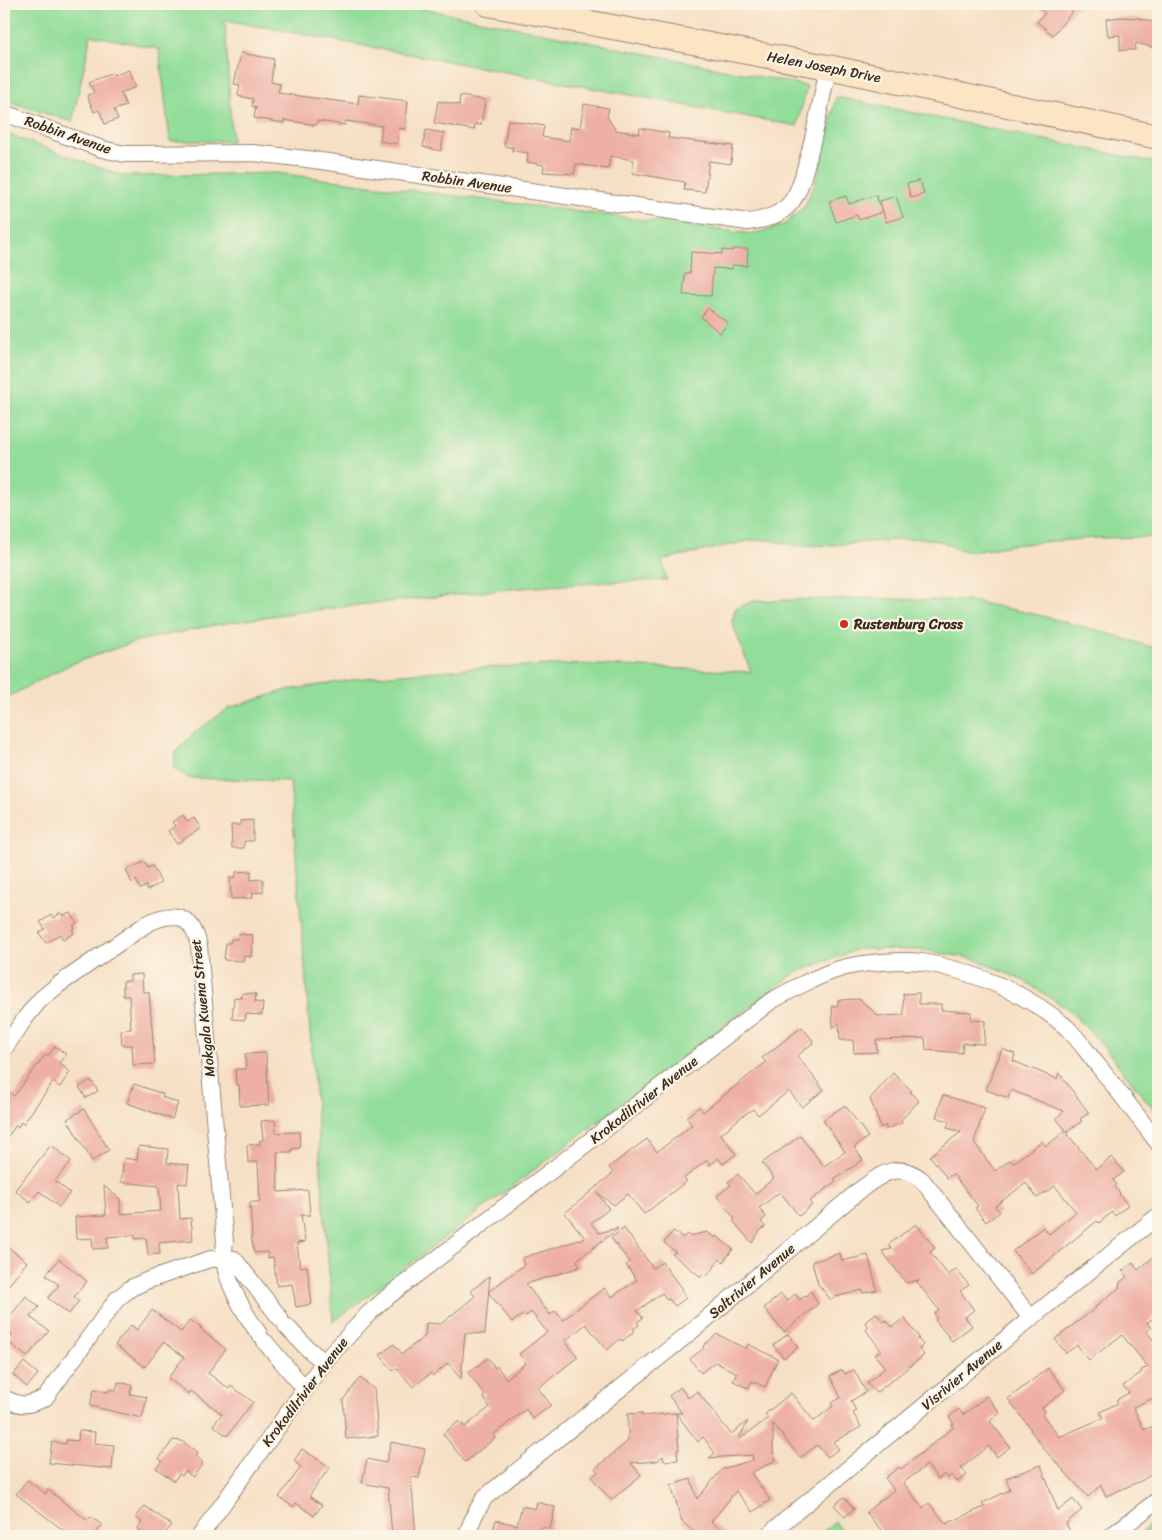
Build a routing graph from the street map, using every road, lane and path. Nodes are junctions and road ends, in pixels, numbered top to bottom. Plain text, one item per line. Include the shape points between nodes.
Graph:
1 (488, 4) edge
2 (828, 67) junction
3 (4, 113) edge
4 (1158, 137) edge
5 (4, 1049) edge
6 (1158, 1143) edge
7 (1158, 1216) edge
8 (225, 1242) junction
9 (224, 1259) junction
10 (240, 1267) junction
11 (1030, 1318) junction
12 (324, 1362) junction
13 (305, 1389) junction
14 (4, 1398) edge
15 (1158, 1500) edge
16 (200, 1536) edge
17 (466, 1536) edge
18 (768, 1536) edge
19 (1111, 1536) edge

1 - 2 street, Helen Joseph Drive
2 - 3 street, Robbin Avenue via 804,172 792,201 777,214 748,222 253,153 125,154 102,149
2 - 4 street, Helen Joseph Drive
5 - 8 street, Mokgala Kwena Street via 40,1000 58,985 158,918 183,918 191,926 199,946
6 - 12 street, Krokodilrivier Avenue via 1066,1028 1006,988 962,971 920,962 875,962 841,968 806,982 771,1002 390,1295
7 - 11 street, Visrivier Avenue
8 - 9 street, Mokgala Kwena Street
8 - 10 street, Mokgala Kwena Street
9 - 10 street, Mokgala Kwena Street
9 - 13 street, Mokgala Kwena Street via 234,1291 262,1338
9 - 14 street via 194,1263 131,1288 117,1299 45,1398 26,1405
10 - 12 street, Mokgala Kwena Street via 283,1322 306,1348
11 - 17 street, Saltrivier Avenue via 922,1180 905,1171 887,1172 860,1190 486,1497
11 - 18 street, Visrivier Avenue
12 - 13 street, Krokodilrivier Avenue
13 - 16 street, Krokodilrivier Avenue
15 - 19 street

